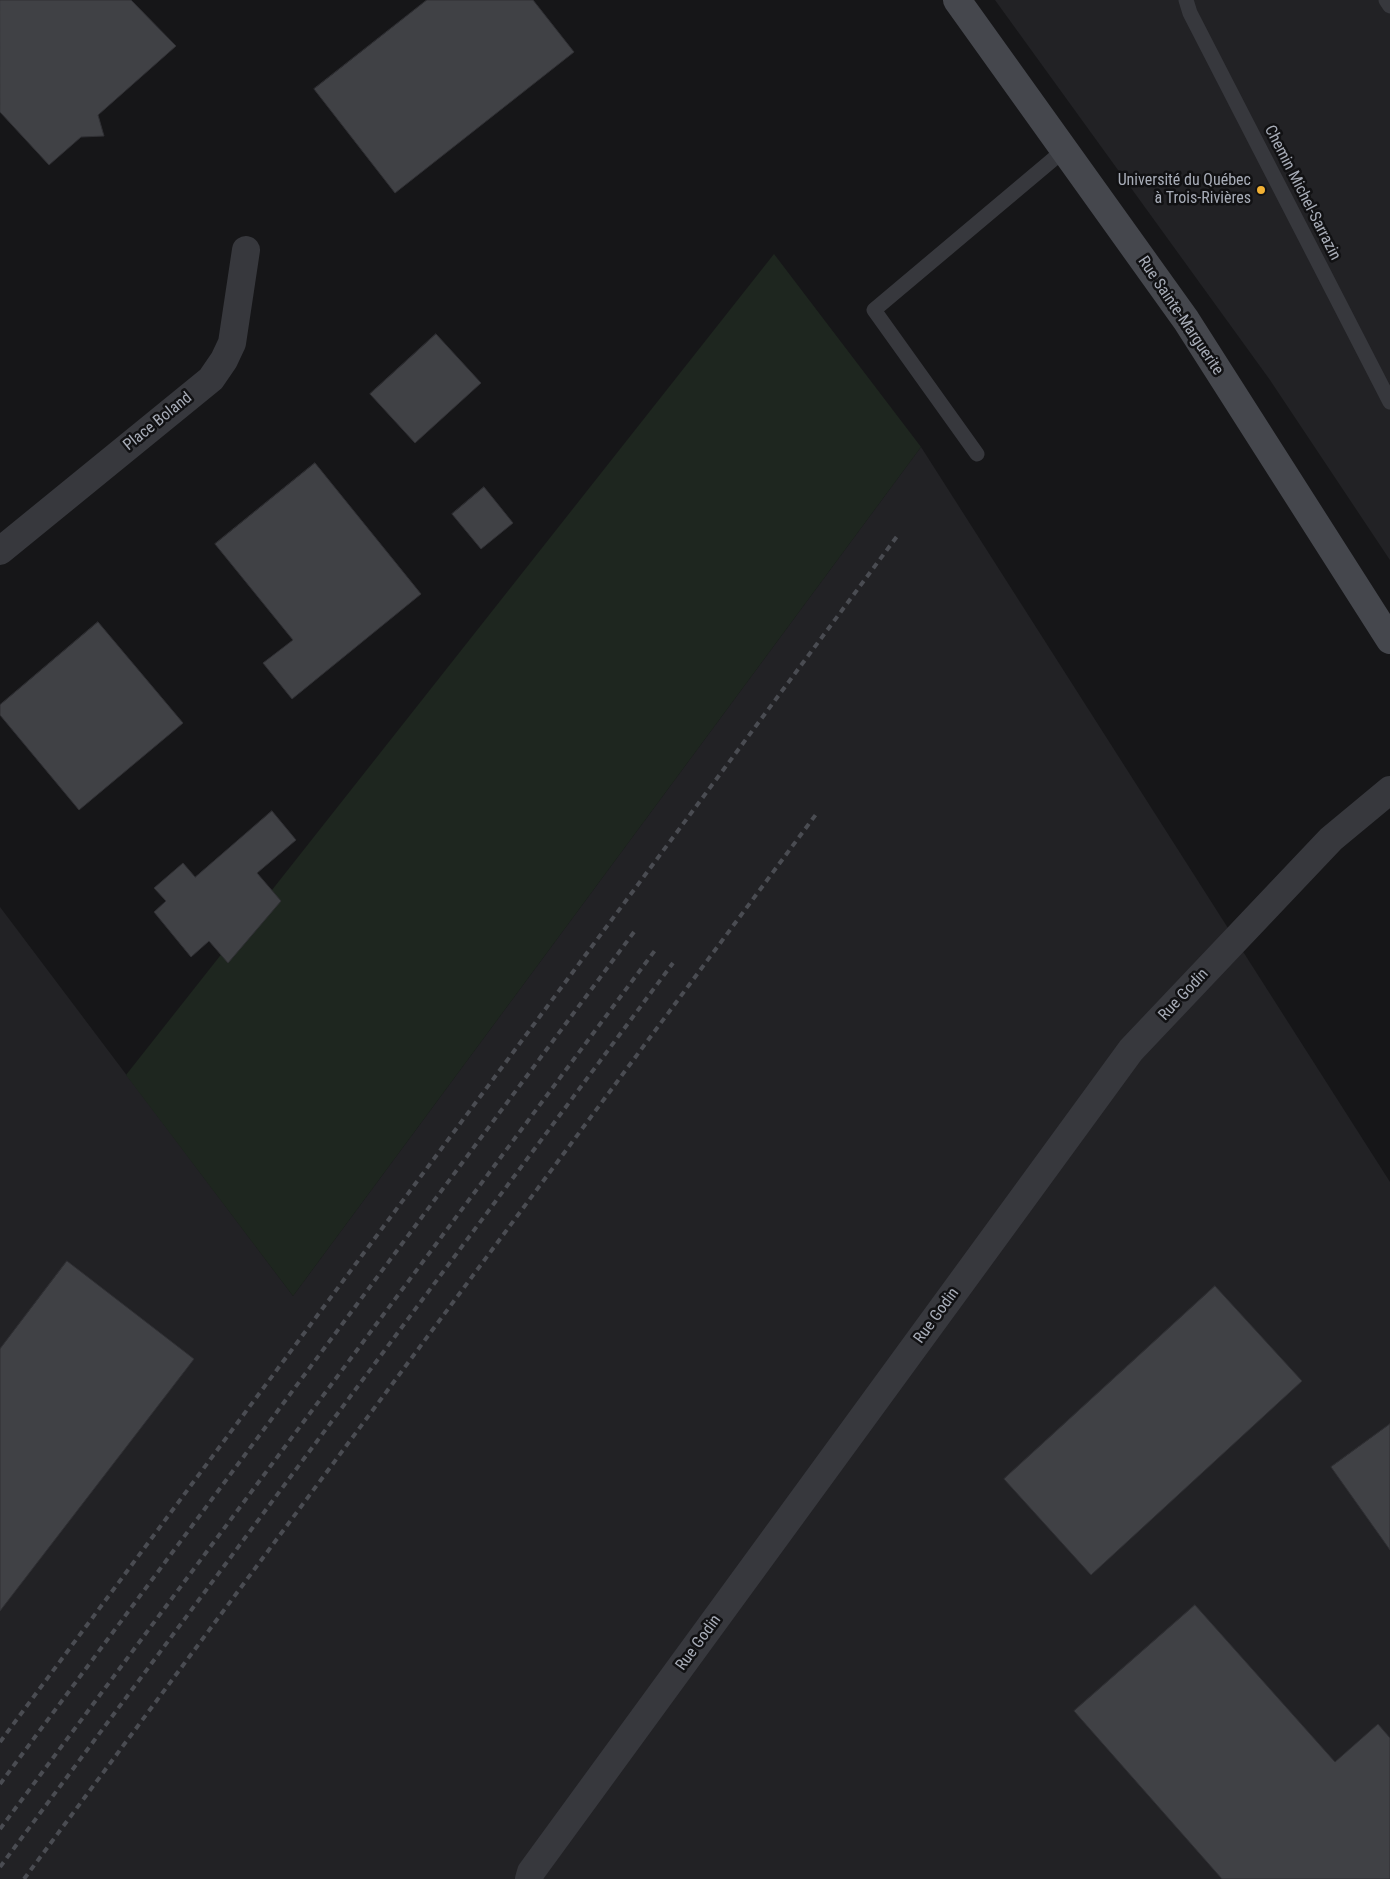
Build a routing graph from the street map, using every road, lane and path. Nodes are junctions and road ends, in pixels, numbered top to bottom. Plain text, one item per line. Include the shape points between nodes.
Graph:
1 (957, 0) edge
2 (1186, 0) edge
3 (1386, 0) edge
4 (1390, 6) edge
5 (1063, 151) junction
6 (246, 250) dead end
7 (1390, 402) edge
8 (978, 454) dead end
9 (0, 551) edge
10 (1390, 640) edge
11 (1390, 790) edge
12 (529, 1879) edge

1 - 5 street, Rue Sainte-Marguerite
2 - 7 lane, Chemin Michel-Sarrazin
3 - 4 lane
5 - 8 lane via 874,310
5 - 10 street, Rue Sainte-Marguerite via 1186,320
6 - 9 street, Place Boland via 232,343 211,379
11 - 12 street, Rue Godin via 1331,839 1131,1050

